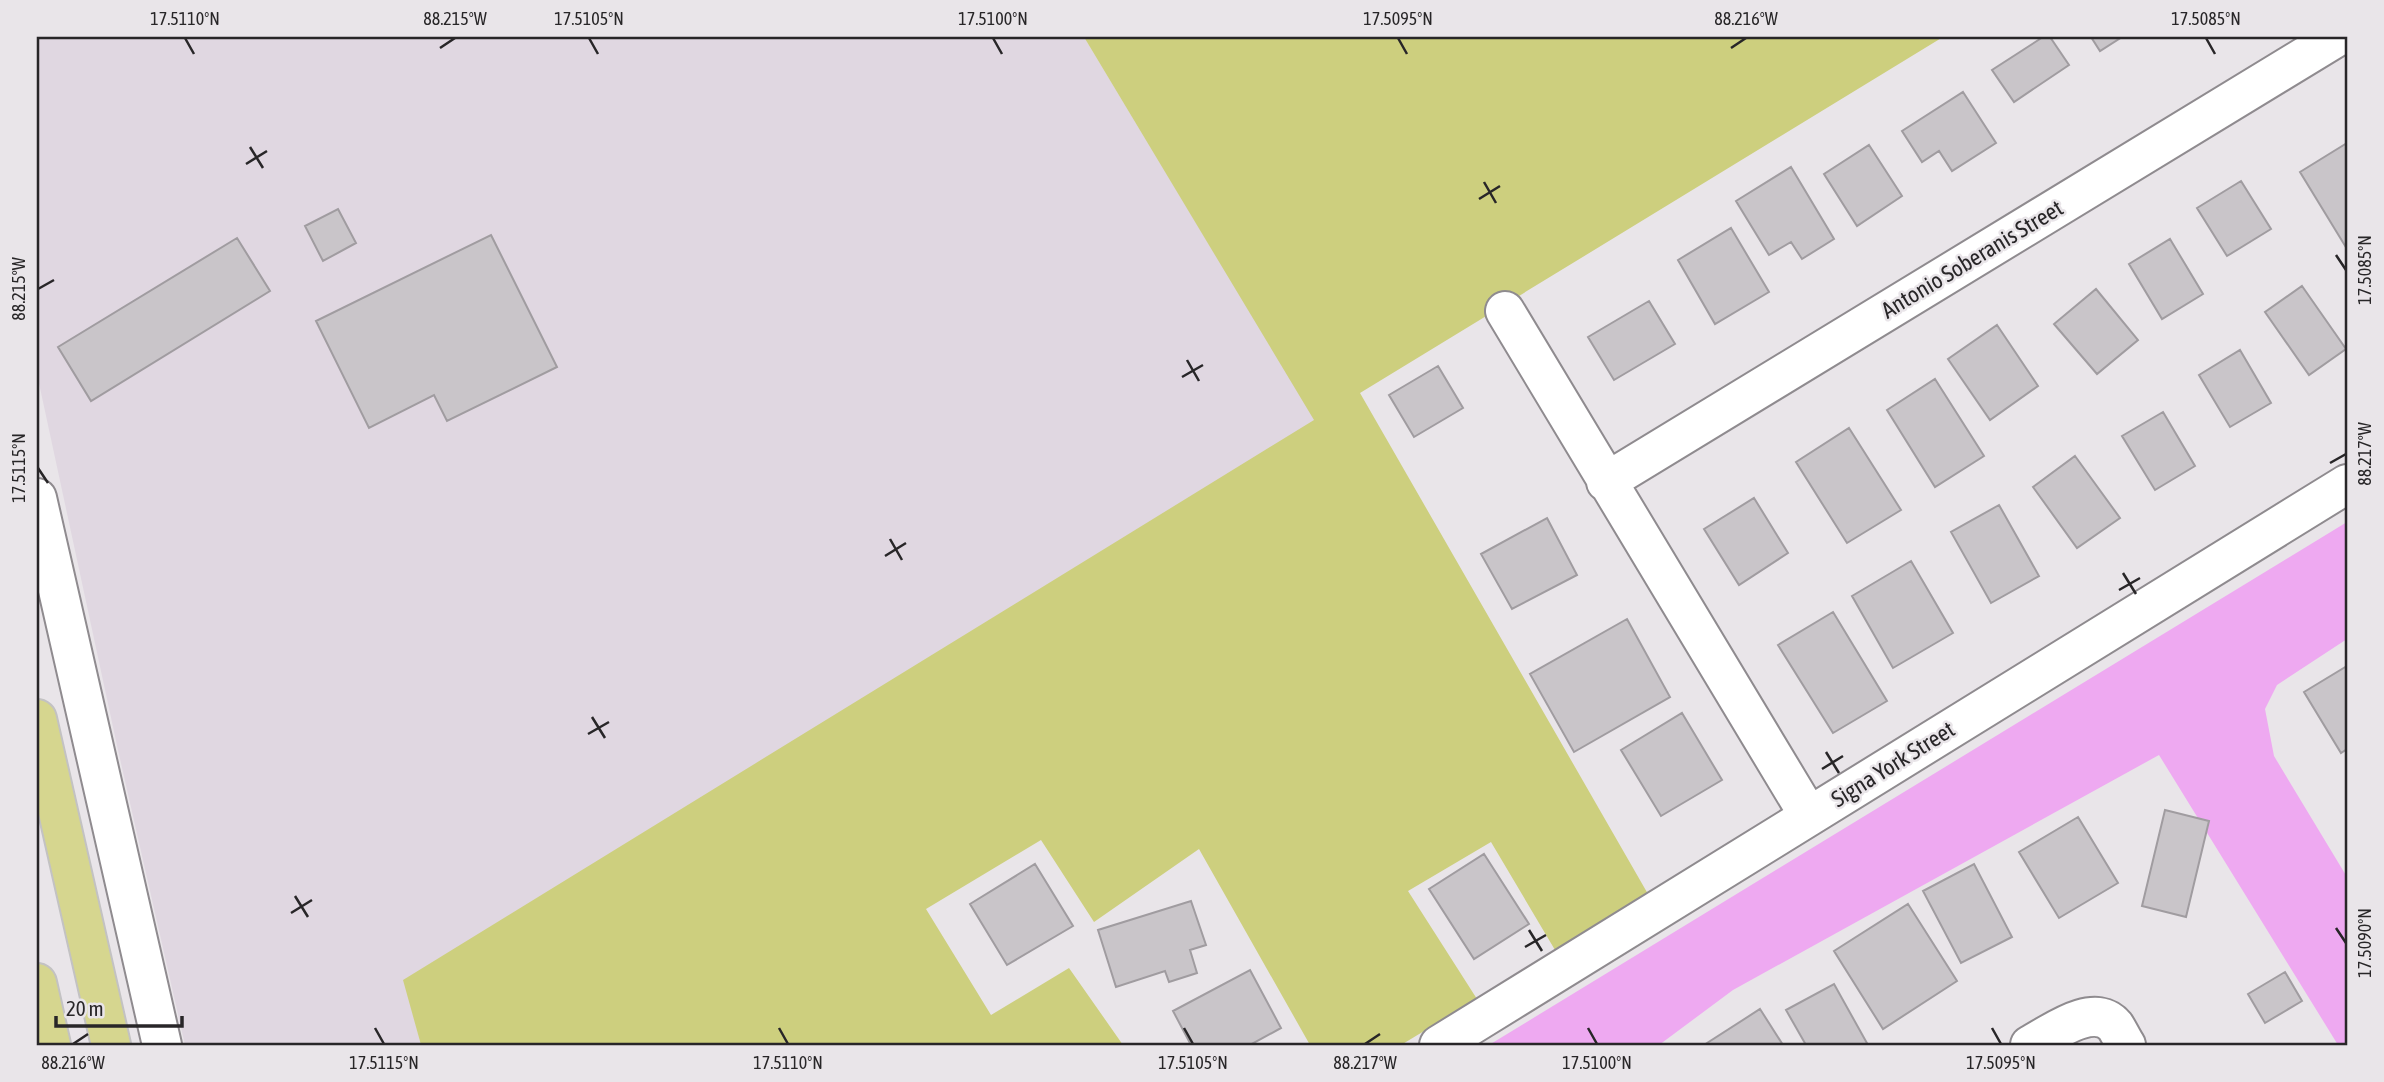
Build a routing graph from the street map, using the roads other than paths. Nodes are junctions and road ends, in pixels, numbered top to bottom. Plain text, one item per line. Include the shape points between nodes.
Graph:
1 (2337, 37) edge
2 (1505, 311) dead end
3 (1606, 482) junction
4 (2347, 484) edge
5 (37, 498) edge
6 (37, 719) edge
7 (1809, 816) junction
8 (37, 983) edge
9 (51, 1045) edge
10 (111, 1045) edge
11 (162, 1045) edge
12 (1439, 1045) edge
13 (2030, 1045) edge
14 (2126, 1045) edge

1 - 3 street, Antonio Soberanis Street
2 - 3 street
3 - 7 street
4 - 7 street, Signa York Street
5 - 11 street
6 - 10 main road
7 - 12 street, Signa York Street
8 - 9 main road
13 - 14 street via 2074,1021 2095,1016 2113,1024

